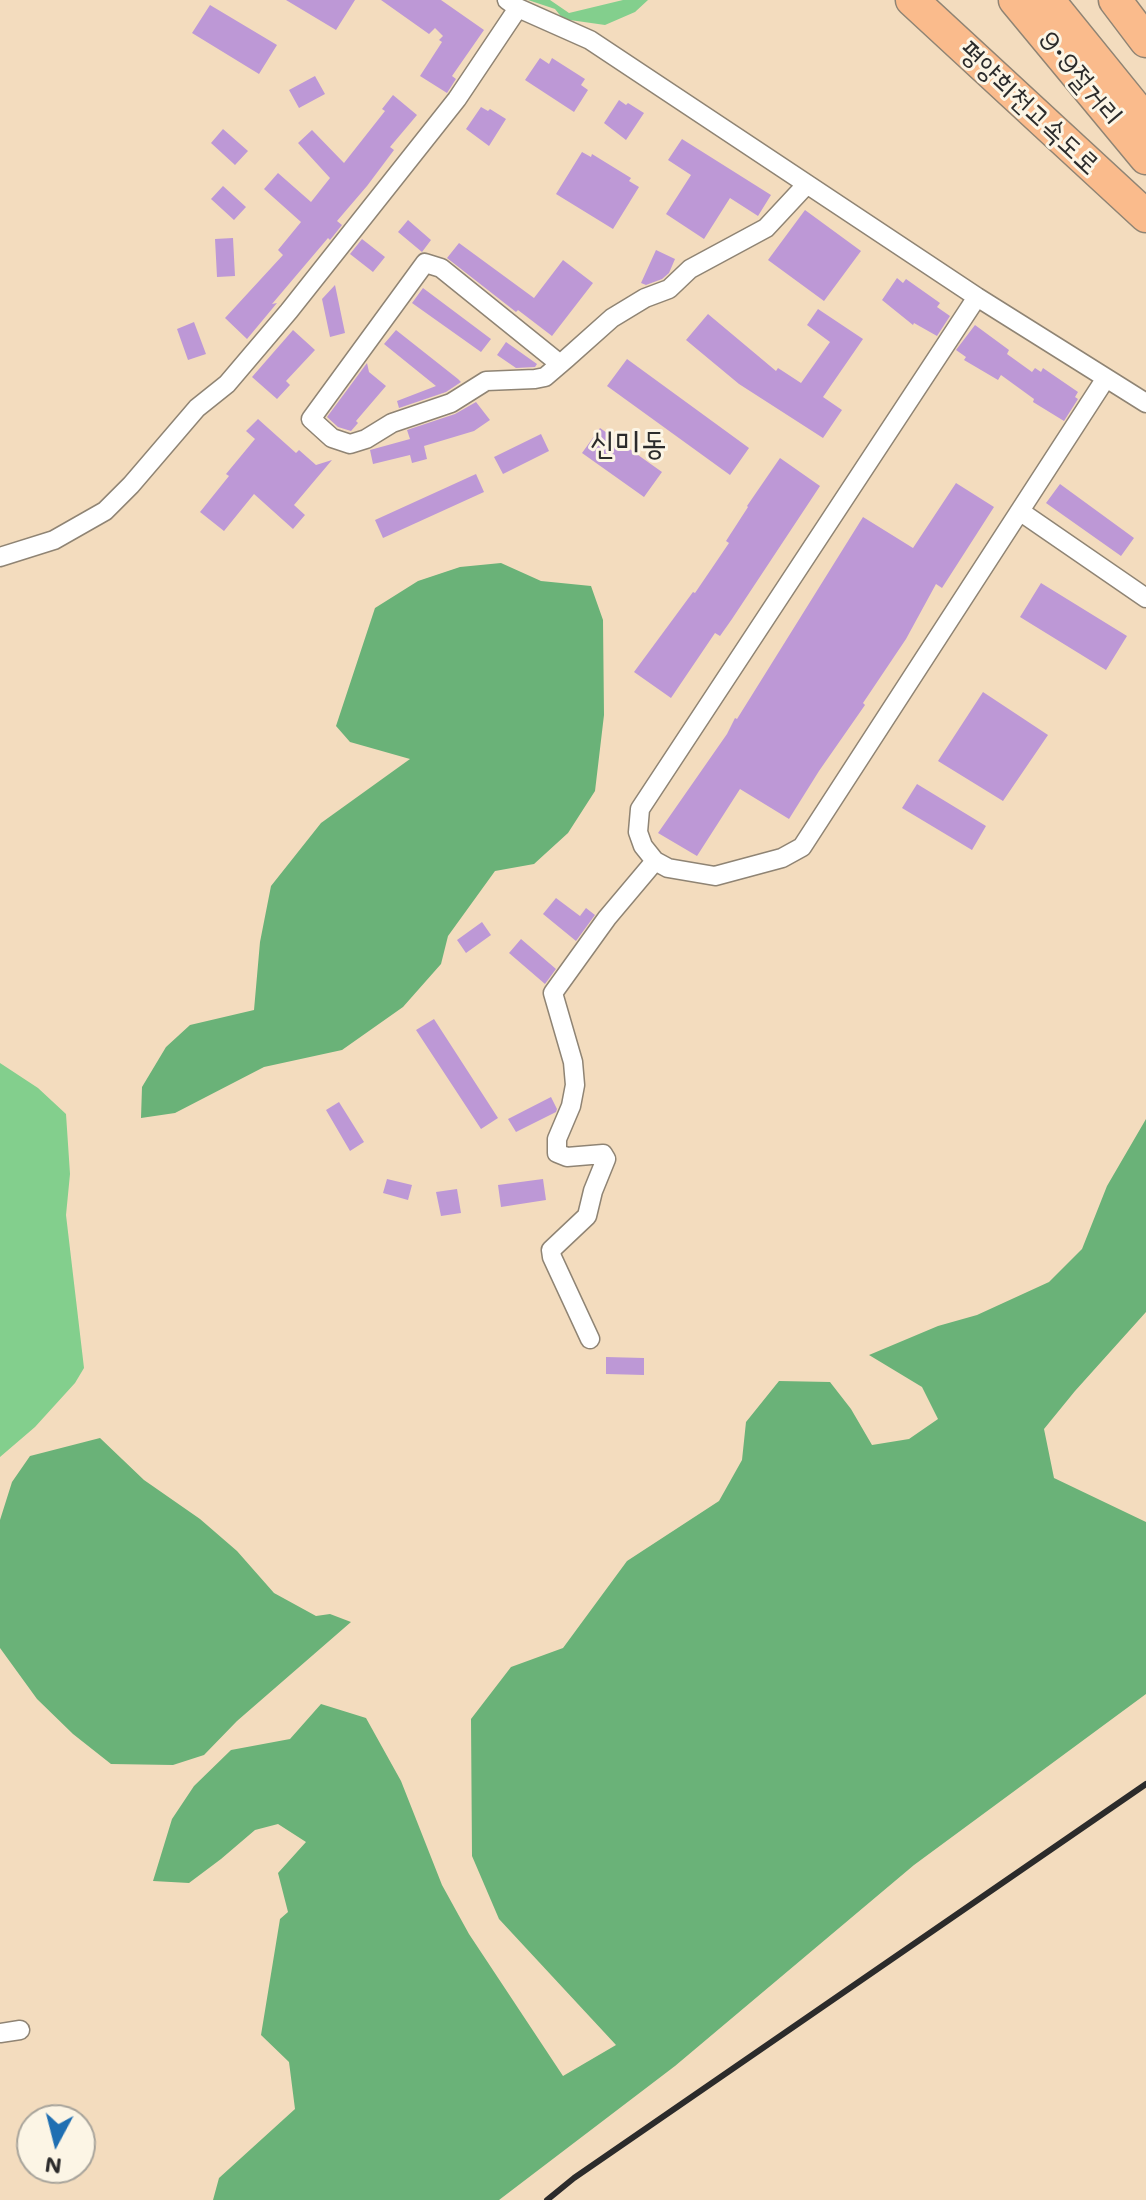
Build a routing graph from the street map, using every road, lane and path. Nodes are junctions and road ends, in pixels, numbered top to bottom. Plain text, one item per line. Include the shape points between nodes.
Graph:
1 (912, 0) edge
2 (1015, 0) edge
3 (1048, 0) edge
4 (1115, 0) edge
5 (512, 4) edge
6 (1146, 41) edge
7 (1146, 121) edge
8 (1146, 158) edge
9 (807, 184) junction
10 (1146, 216) edge
11 (977, 297) junction
12 (560, 364) junction
13 (1106, 378) junction
14 (1146, 403) edge
15 (1021, 512) junction
16 (0, 557) edge
17 (1146, 598) edge
18 (655, 861) junction
19 (590, 1339) dead end
20 (20, 2030) dead end
21 (0, 2033) edge

1 - 10 highway, 평양희천고속도로
2 - 8 highway, 9·9절거리
3 - 7 highway, 9·9절거리
4 - 6 highway
5 - 9 street via 590,40
5 - 16 street via 457,99 227,384 197,408 105,511 54,540
9 - 11 street
9 - 12 street via 766,228 612,318
11 - 13 street
11 - 18 street via 640,809 638,832
12 - 12 street via 441,268 425,263 311,419 332,438 350,444 451,403 486,381 545,377
13 - 14 street
13 - 15 street
15 - 17 street
15 - 18 street via 802,847 782,858 715,876
18 - 19 street via 553,993 575,1085 557,1153 603,1154 606,1159 587,1216 551,1250
20 - 21 street

